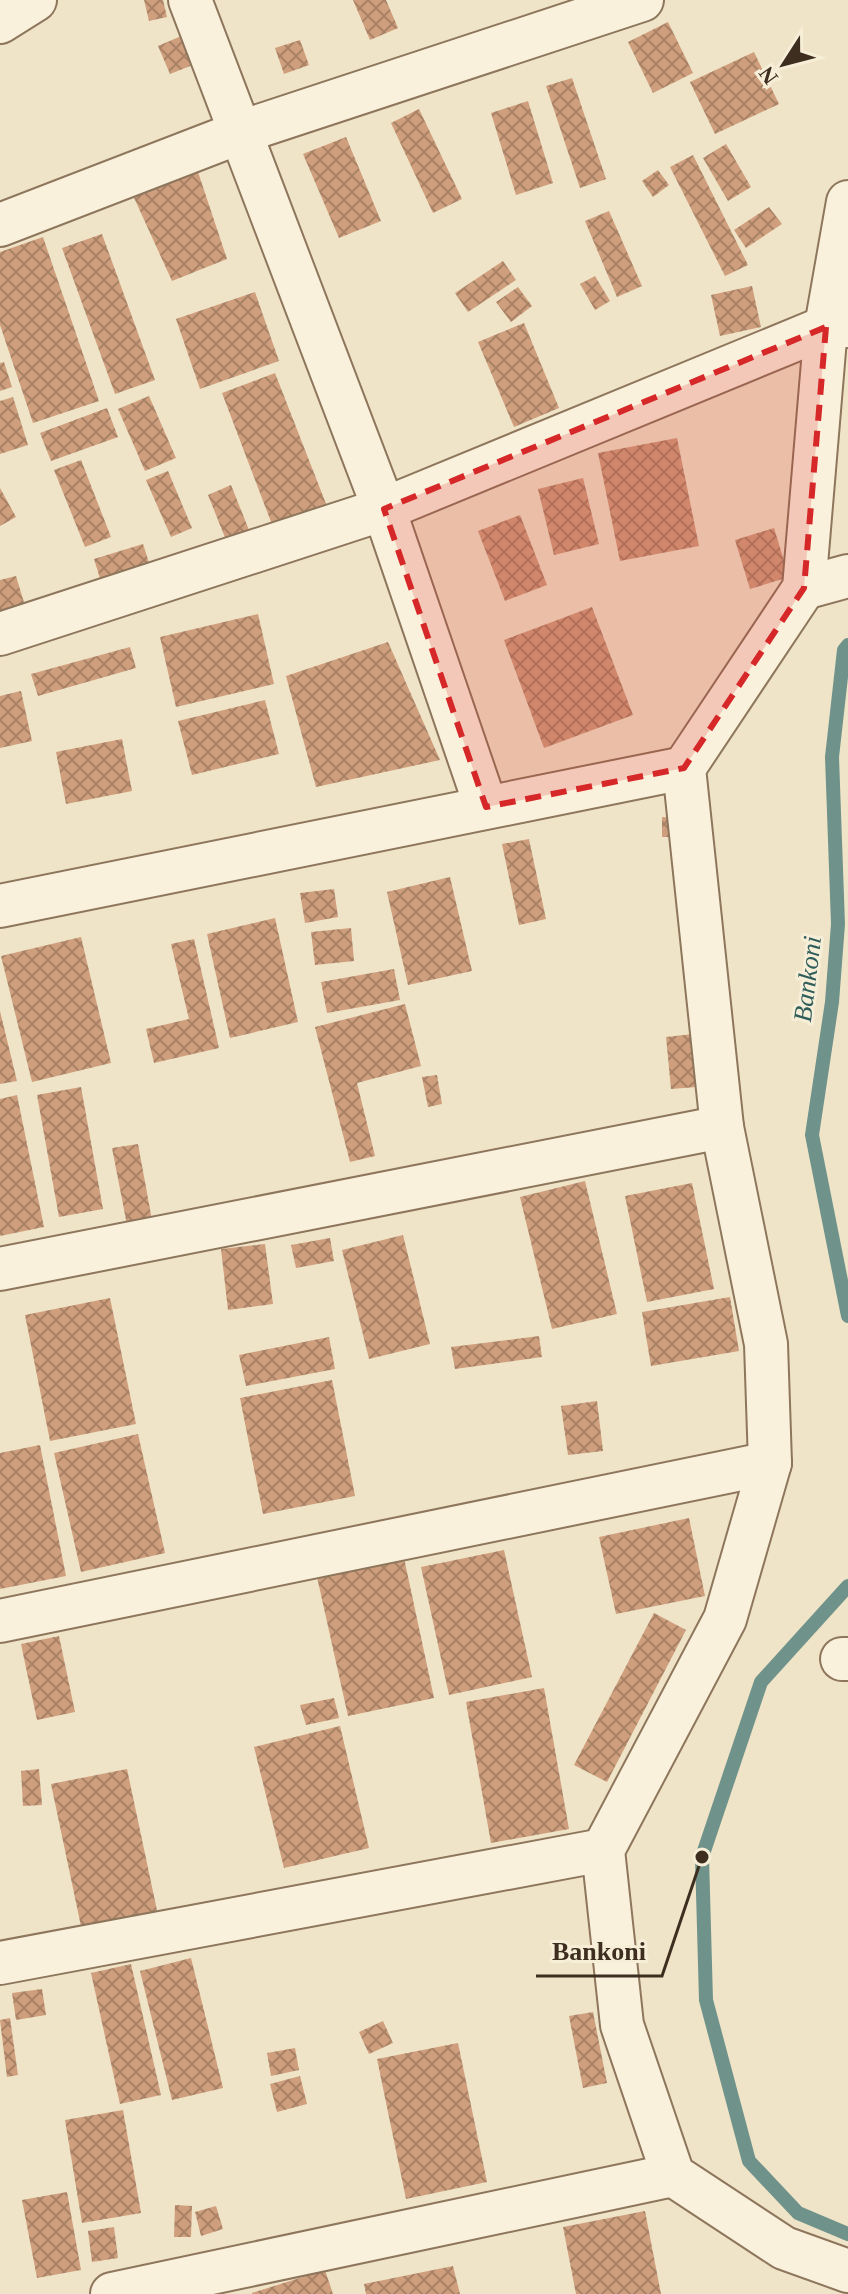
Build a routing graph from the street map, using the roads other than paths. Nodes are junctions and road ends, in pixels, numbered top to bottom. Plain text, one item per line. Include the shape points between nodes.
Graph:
1 (35, 0) edge
2 (190, 0) edge
3 (642, 0) edge
4 (0, 22) edge
5 (241, 132) junction
6 (848, 202) edge
7 (0, 225) edge
8 (837, 327) edge
9 (384, 509) junction
10 (848, 576) edge
11 (804, 588) junction
12 (0, 634) edge
13 (684, 768) junction
14 (486, 807) junction
15 (0, 906) edge
16 (722, 1127) junction
17 (0, 1269) edge
18 (770, 1463) junction
19 (0, 1621) edge
20 (603, 1850) junction
21 (0, 1963) edge
22 (673, 2175) junction
23 (848, 2271) edge
24 (112, 2294) edge

1 - 4 street
2 - 5 street
3 - 5 street
5 - 7 street
5 - 9 street
6 - 8 street
8 - 9 street
8 - 11 street
9 - 12 street
9 - 14 street
10 - 11 street
11 - 13 street
13 - 14 street
13 - 16 street
14 - 15 street
16 - 17 street
16 - 18 street via 766,1344
18 - 19 street
18 - 20 street via 725,1619
20 - 21 street
20 - 22 street via 622,2025
22 - 23 street via 784,2248
22 - 24 street

